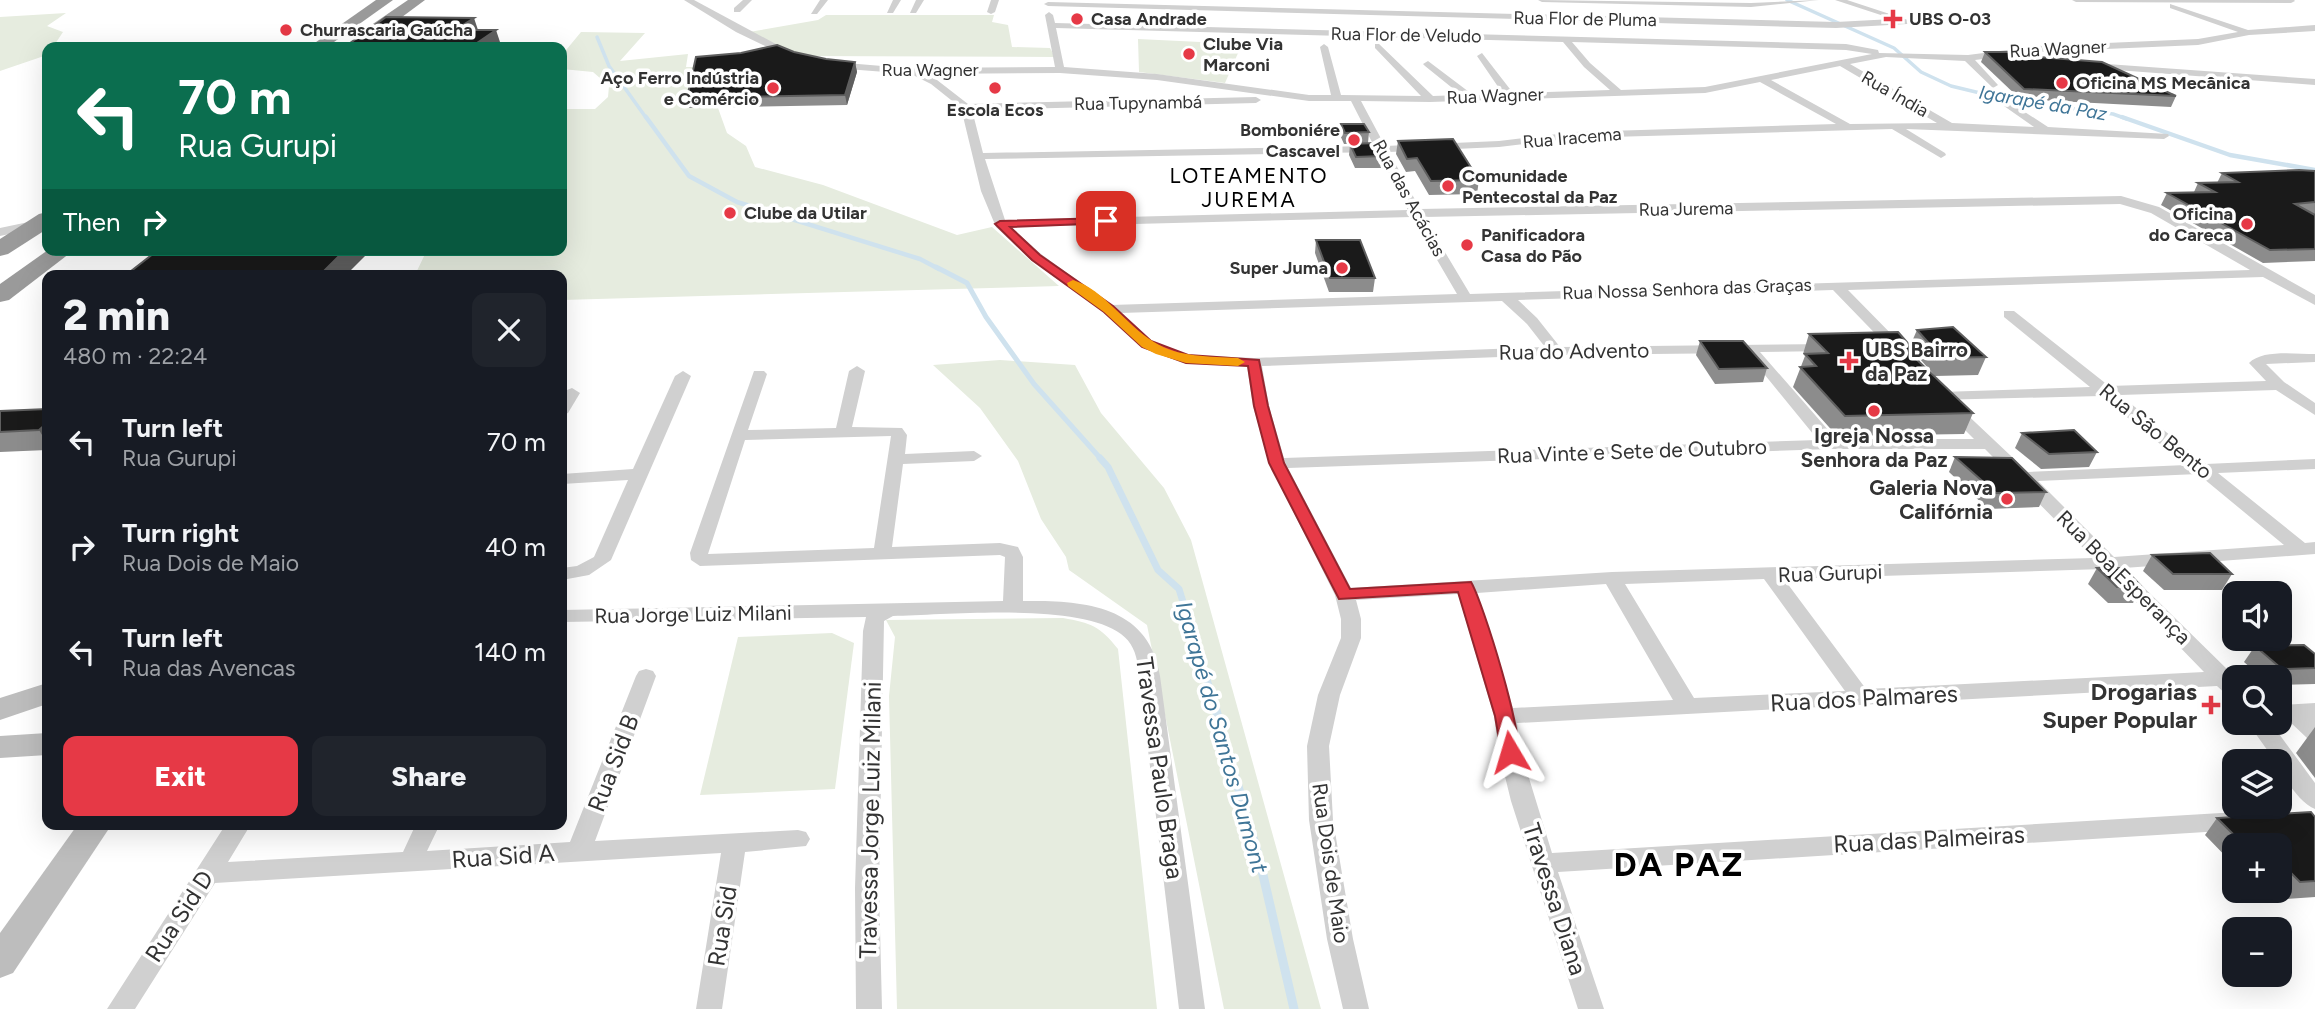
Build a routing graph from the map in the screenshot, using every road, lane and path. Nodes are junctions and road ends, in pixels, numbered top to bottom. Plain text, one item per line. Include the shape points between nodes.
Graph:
1 (386, 0) edge
2 (418, 0) edge
3 (688, 0) edge
4 (748, 0) edge
5 (824, 0) edge
6 (897, 0) edge
7 (920, 0) edge
8 (995, 0) edge
9 (1330, 0) edge
10 (1542, 0) edge
11 (1547, 0) edge
12 (1815, 0) edge
13 (1839, 0) edge
14 (2076, 0) edge
15 (2118, 0) edge
16 (2290, 0) edge
17 (2158, 1) edge
18 (2205, 1) edge
19 (1048, 2) edge
20 (737, 10) dead end
21 (890, 11) dead end
22 (913, 11) dead end
23 (814, 12) dead end
24 (990, 12) dead end
25 (1337, 12) junction
26 (1572, 19) junction
27 (1051, 25) junction
28 (2315, 28) edge
29 (2249, 32) junction
30 (359, 40) edge
31 (1566, 40) junction
32 (1601, 40) junction
33 (324, 42) edge
34 (1378, 46) dead end
35 (1324, 47) dead end
36 (1889, 54) junction
37 (1482, 56) dead end
38 (1968, 58) junction
39 (804, 59) edge
40 (2033, 62) edge
41 (1840, 63) junction
42 (828, 64) edge
43 (1428, 64) dead end
44 (2085, 65) edge
45 (1060, 70) junction
46 (906, 71) junction
47 (1762, 79) junction
48 (2315, 82) edge
49 (1993, 85) dead end
50 (1619, 93) junction
51 (1510, 96) junction
52 (1469, 97) junction
53 (1309, 98) junction
54 (1337, 99) junction
55 (1430, 99) junction
56 (1355, 100) junction
57 (2008, 104) dead end
58 (966, 107) junction
59 (1894, 126) junction
60 (1950, 126) junction
61 (1848, 127) junction
62 (2048, 132) junction
63 (2164, 136) dead end
64 (1382, 149) junction
65 (1941, 155) dead end
66 (980, 156) junction
67 (1416, 213) junction
68 (1000, 224) junction
69 (42, 226) edge
70 (1, 246) edge
71 (42, 251) edge
72 (54, 256) edge
73 (2267, 273) junction
74 (1835, 285) junction
75 (0, 293) edge
76 (1504, 295) junction
77 (1465, 296) junction
78 (2315, 301) edge
79 (1108, 309) junction
80 (2009, 314) dead end
81 (1841, 346) edge
82 (1747, 348) junction
83 (1556, 351) junction
84 (2315, 358) edge
85 (1254, 362) junction
86 (1913, 366) edge
87 (857, 371) dead end
88 (759, 374) dead end
89 (683, 376) dead end
90 (2279, 385) junction
91 (2108, 392) junction
92 (572, 393) dead end
93 (567, 402) edge
94 (2315, 411) edge
95 (843, 431) junction
96 (739, 435) junction
97 (1987, 443) junction
98 (1831, 444) junction
99 (974, 456) dead end
100 (894, 458) junction
101 (1277, 463) junction
102 (2315, 464) edge
103 (2204, 469) junction
104 (639, 474) junction
105 (2024, 477) junction
106 (567, 479) edge
107 (2308, 549) edge
108 (882, 554) junction
109 (2110, 563) junction
110 (567, 574) edge
111 (1770, 575) junction
112 (1612, 578) junction
113 (1465, 586) junction
114 (1345, 595) junction
115 (1013, 606) junction
116 (887, 611) junction
117 (824, 612) junction
118 (567, 616) edge
119 (873, 631) junction
120 (646, 676) dead end
121 (2222, 678) edge
122 (2222, 685) edge
123 (42, 695) edge
124 (1862, 699) junction
125 (1688, 707) junction
126 (0, 709) edge
127 (2315, 711) edge
128 (2292, 712) edge
129 (1505, 716) junction
130 (2292, 716) edge
131 (2315, 732) edge
132 (2266, 735) edge
133 (42, 744) edge
134 (0, 747) edge
135 (2310, 811) edge
136 (2260, 819) edge
137 (92, 830) edge
138 (235, 830) edge
139 (425, 830) edge
140 (798, 839) dead end
141 (735, 842) junction
142 (579, 851) junction
143 (410, 862) junction
144 (1544, 863) junction
145 (207, 873) junction
146 (0, 962) edge
147 (120, 1009) edge
148 (709, 1009) edge
149 (869, 1009) edge
150 (1192, 1009) edge
151 (1356, 1009) edge
152 (1591, 1009) edge

1 - 33 highway
2 - 30 highway
3 - 39 street via 777,50
4 - 20 street
5 - 23 street
6 - 21 street
7 - 22 street
8 - 24 street
9 - 25 street
10 - 11 street
11 - 12 street via 1786,4
11 - 26 street
13 - 26 street, Rua Flor de Pluma via 1907,21 1836,25
14 - 15 street
15 - 17 street
16 - 18 street
17 - 18 street
17 - 29 street
19 - 25 street, Rua Flor de Pluma
19 - 27 street
25 - 26 street, Rua Flor de Pluma
26 - 32 street
27 - 31 street, Rua Flor de Veludo
27 - 45 street
28 - 29 street, Rua Wagner
29 - 38 street, Rua Wagner via 2198,42
31 - 32 street, Rua Flor de Veludo
31 - 50 street
32 - 36 street, Rua Flor de Veludo via 1846,47
34 - 55 street
35 - 54 street
36 - 38 street, Rua Wagner
36 - 41 street, Rua Wagner
37 - 51 street
38 - 40 street
38 - 49 street
41 - 47 street, Rua Wagner
41 - 60 street, Rua Índia
42 - 46 street, Rua Wagner
43 - 52 street
44 - 48 street
45 - 46 street, Rua Wagner
45 - 53 street, Rua Wagner via 1157,77
46 - 58 street via 934,82
47 - 50 street, Rua Wagner via 1705,90
47 - 61 street
50 - 51 street, Rua Wagner
51 - 52 street, Rua Wagner
52 - 55 street, Rua Wagner
53 - 54 street, Rua Wagner
53 - 58 street, Rua Tupynambá
54 - 56 street, Rua Wagner
55 - 56 street, Rua Wagner
56 - 64 street, Rua das Acácias
57 - 62 street
58 - 66 street
59 - 60 street, Rua Iracema
59 - 61 street, Rua Iracema
59 - 65 street
60 - 62 street, Rua Iracema
61 - 64 street, Rua Iracema via 1575,135
62 - 63 street, Rua Iracema
64 - 66 street, Rua Iracema
64 - 67 street, Rua das Acácias
66 - 68 street
67 - 68 street, Rua Jurema
67 - 73 street, Rua Jurema via 2117,197 2155,210
67 - 77 street, Rua das Acácias
68 - 79 street, Rua do Advento via 1036,257
69 - 70 highway
71 - 75 highway
72 - 75 highway
73 - 74 street, Rua Nossa Senhora das Graças
73 - 78 street, Rua Jurema
74 - 76 street, Rua Nossa Senhora das Graças
74 - 86 street via 1888,346
76 - 77 street, Rua Nossa Senhora das Graças
76 - 83 street
77 - 79 street, Rua Nossa Senhora das Graças
79 - 85 street, Rua do Advento via 1160,351 1186,359
80 - 91 street, Rua São Bento
81 - 82 street, Rua do Advento
82 - 83 street, Rua do Advento
82 - 98 street
83 - 85 street, Rua do Advento
84 - 90 street via 2256,363
85 - 101 street, Rua Dois de Maio
87 - 95 street
88 - 96 street
89 - 104 street
90 - 91 street
90 - 94 street
91 - 97 street, Rua Boa Esperança via 1936,392
91 - 103 street, Rua São Bento
92 - 93 street
95 - 96 street
95 - 100 street via 896,431
96 - 108 street via 700,560
97 - 98 street, Rua Vinte e Sete de Outubro
97 - 105 street, Rua Boa Esperança
98 - 101 street, Rua Vinte e Sete de Outubro
99 - 100 street
100 - 108 street
101 - 114 street, Rua Dois de Maio
102 - 103 street
103 - 105 street
103 - 107 street, Rua São Bento
104 - 106 street
104 - 110 street via 602,560
105 - 109 street, Rua Boa Esperança
107 - 109 street, Rua Gurupi
108 - 115 street via 1012,551
109 - 111 street, Rua Gurupi
109 - 121 street, Rua Boa Esperança
111 - 112 street, Rua Gurupi
111 - 124 street
112 - 113 street, Rua Gurupi
112 - 125 street
113 - 114 street, Rua Gurupi
113 - 129 street, Travessa Diana
114 - 151 street, Rua Dois de Maio via 1351,638 1329,695 1318,746 1321,820
115 - 116 street, Travessa Paulo Braga
115 - 150 street, Travessa Paulo Braga via 1065,609 1109,620 1127,628 1143,648 1153,692
116 - 117 street, Travessa Paulo Braga
116 - 119 street via 876,618
117 - 118 street, Rua Jorge Luiz Milani
117 - 119 street via 853,617
119 - 149 street, Travessa Jorge Luiz Milani
120 - 142 street, Rua Sid B
122 - 124 street, Rua dos Palmares
123 - 126 street
124 - 125 street, Rua dos Palmares
125 - 129 street, Rua dos Palmares
127 - 128 street
129 - 144 street, Travessa Diana via 1510,752
130 - 131 street
132 - 135 street
133 - 134 street
136 - 144 street, Rua das Palmeiras
137 - 146 street
138 - 145 street, Rua Sid D
139 - 143 street
140 - 141 street, Rua Sid A
141 - 142 street, Rua Sid A
141 - 148 street, Rua Sid
142 - 143 street, Rua Sid A
143 - 145 street, Rua Sid A
144 - 152 street, Travessa Diana
145 - 147 street, Rua Sid D

